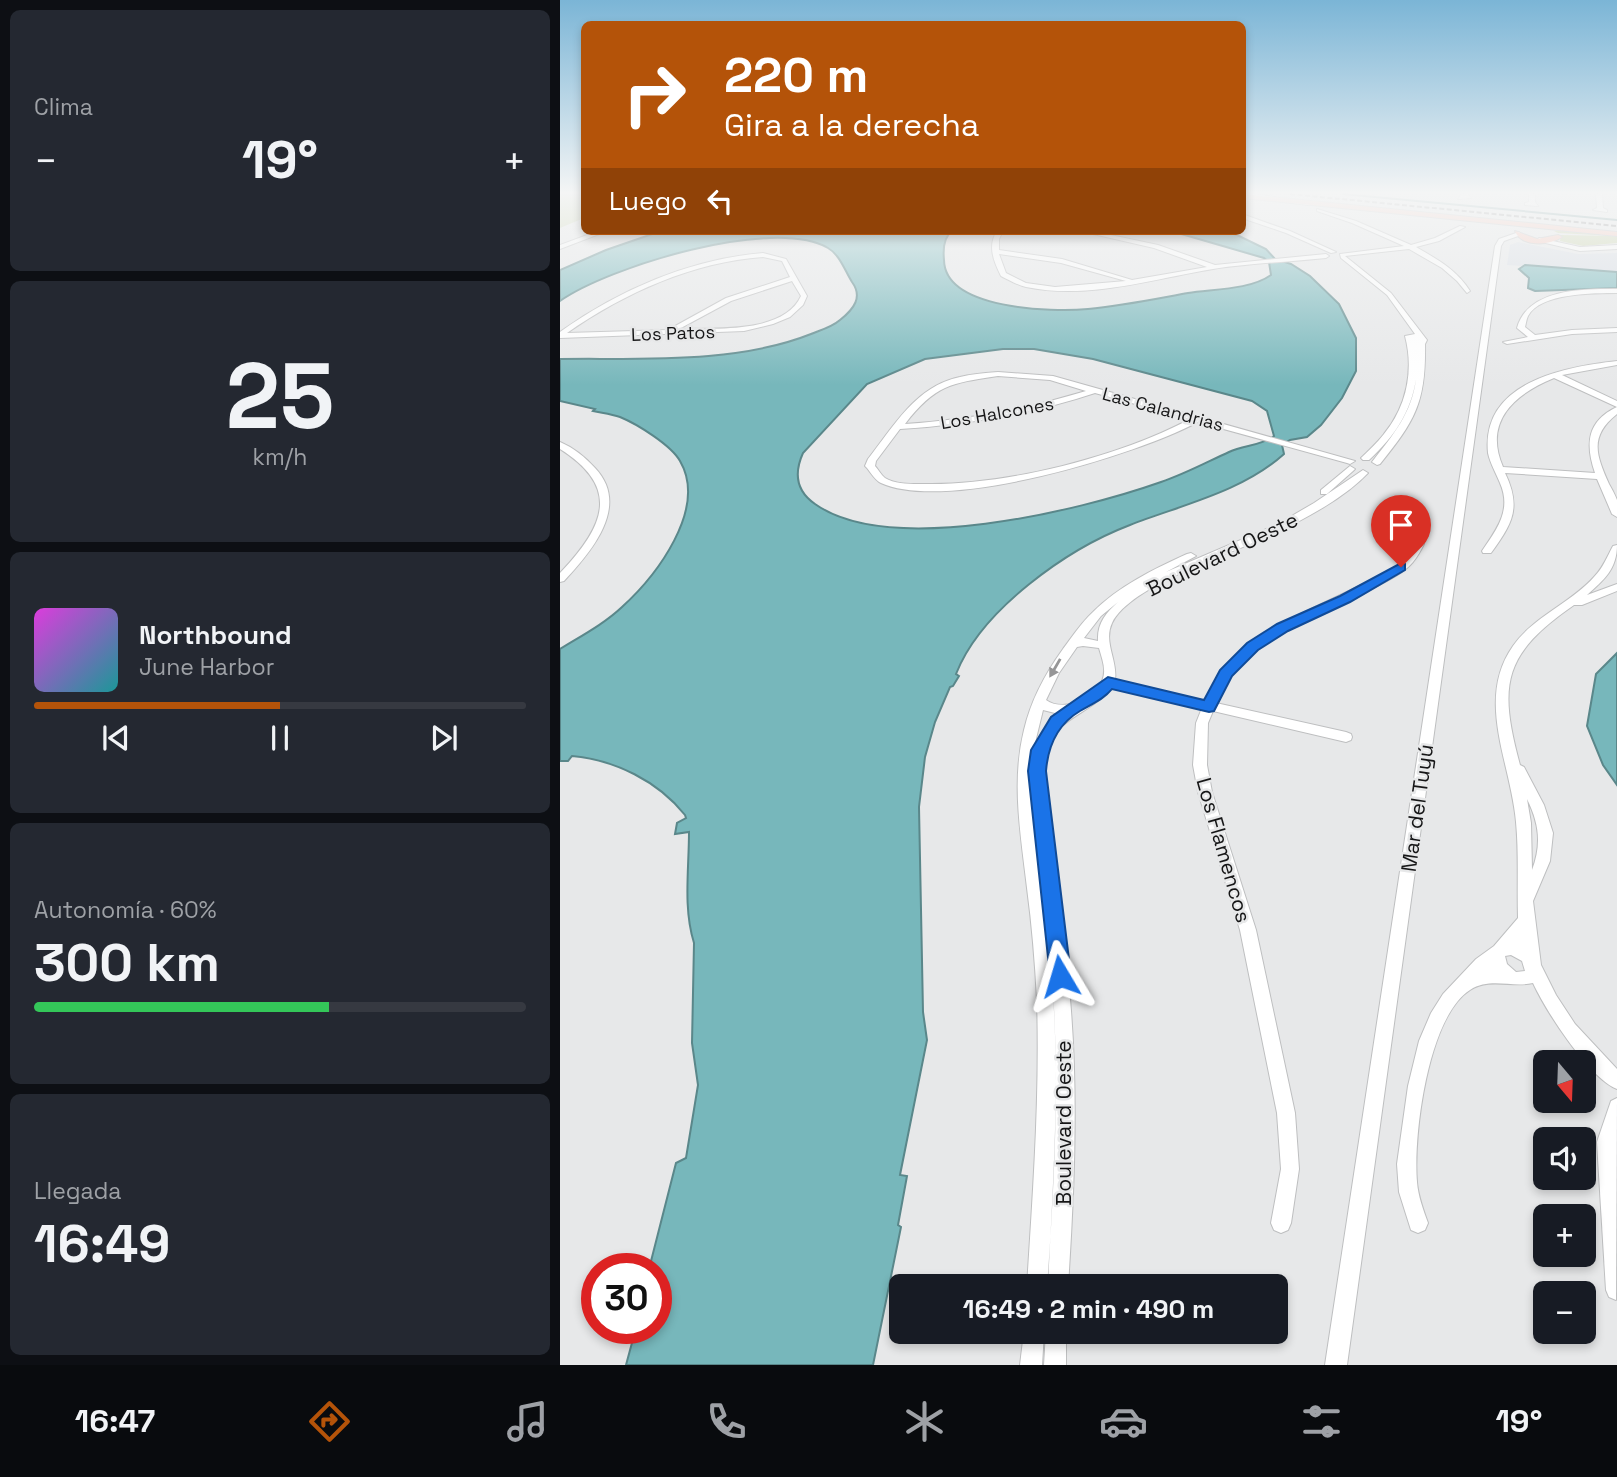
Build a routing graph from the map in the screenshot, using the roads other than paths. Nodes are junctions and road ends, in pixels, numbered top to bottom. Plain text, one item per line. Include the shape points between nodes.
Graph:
1 (733, 258) edge
2 (780, 258) edge
3 (996, 258) edge
4 (1035, 258) edge
5 (1188, 258) edge
6 (1295, 258) edge
7 (1338, 258) edge
8 (1426, 258) edge
9 (1498, 258) edge
10 (1214, 267) junction
11 (795, 278) junction
12 (1131, 281) junction
13 (1617, 291) edge
14 (1467, 292) dead end
15 (1617, 330) edge
16 (668, 333) junction
17 (560, 335) edge
18 (1532, 336) junction
19 (1507, 341) dead end
20 (1617, 363) edge
21 (1554, 375) junction
22 (1093, 391) junction
23 (1414, 399) junction
24 (1617, 404) edge
25 (1617, 410) edge
26 (1197, 419) junction
27 (898, 427) junction
28 (560, 445) edge
29 (1366, 458) junction
30 (1377, 462) junction
31 (1354, 468) junction
32 (1500, 470) junction
33 (1601, 479) junction
34 (1617, 498) edge
35 (1617, 514) edge
36 (1419, 544) dead end
37 (1617, 548) edge
38 (1487, 551) dead end
39 (560, 579) edge
40 (1601, 580) junction
41 (1146, 584) junction
42 (1617, 587) edge
43 (1570, 605) junction
44 (1073, 644) junction
45 (1102, 645) junction
46 (1108, 683) junction
47 (1040, 702) junction
48 (1209, 707) junction
49 (1071, 709) junction
50 (1346, 737) dead end
51 (1511, 756) junction
52 (1023, 803) junction
53 (1039, 803) junction
54 (1521, 803) junction
55 (1539, 804) junction
56 (1526, 855) junction
57 (1545, 859) junction
58 (1525, 902) junction
59 (1524, 922) junction
60 (1498, 952) junction
61 (1533, 965) junction
62 (1052, 976) junction
63 (1511, 978) junction
64 (1461, 987) junction
65 (1550, 1002) junction
66 (1617, 1081) edge
67 (1617, 1107) edge
68 (1281, 1223) dead end
69 (1418, 1223) dead end
70 (1051, 1249) junction
71 (1042, 1274) edge
72 (1056, 1274) edge
73 (1616, 1290) edge
74 (1033, 1344) edge
75 (1056, 1344) edge
76 (1031, 1365) edge
77 (1055, 1365) edge
78 (1336, 1365) edge

1 - 17 street via 627,294
2 - 11 street
3 - 12 street via 1000,274 1026,285 1077,289
4 - 12 street via 1070,262
5 - 10 street
6 - 10 street
7 - 23 street via 1405,312 1415,340 1421,385
8 - 14 street via 1457,277
9 - 78 street, Mar del Tuyú
10 - 12 street
11 - 16 street via 722,301
11 - 16 street, Los Patos via 804,300 785,316 744,329
13 - 18 street via 1566,294 1543,301 1521,320 1521,328
15 - 18 street
16 - 17 street, Los Patos
18 - 19 street
20 - 21 street
21 - 24 street
21 - 32 street via 1518,392 1499,415 1492,440
22 - 26 street, Las Calandrias
22 - 27 street, Los Halcones via 1009,415
22 - 27 street, Las Calandrias via 1027,375 974,376 927,394
23 - 29 street via 1384,442
23 - 30 street via 1408,423
25 - 33 street via 1604,420 1594,439 1592,450
26 - 27 street, Las Calandrias via 1146,443 1056,470 913,489 881,482 871,472 871,461
26 - 31 street, Las Calandrias via 1287,443
28 - 39 street via 594,468 606,494 595,538
29 - 30 street
29 - 31 street
30 - 31 street, Boulevard Oeste via 1376,470
31 - 41 street, Boulevard Oeste via 1328,500
32 - 33 street
32 - 38 street via 1511,502 1508,518
33 - 34 street
33 - 35 street
36 - 48 street, Los Flamencos via 1408,562 1385,578 1252,647 1226,673
37 - 40 street
40 - 42 street
40 - 43 street
41 - 44 street, Boulevard Oeste via 1098,613
41 - 45 street, Boulevard Oeste via 1111,616
42 - 43 street
43 - 51 street via 1531,629 1506,671 1502,716
44 - 45 street
44 -> 47 street, Boulevard Oeste via 1052,672
45 - 46 street via 1110,667
46 - 48 street
46 - 49 street, Boulevard Oeste
47 - 49 street via 1059,711
47 - 52 street, Boulevard Oeste via 1028,734
48 - 50 street
48 - 68 street, Los Flamencos via 1202,723 1200,765 1205,792 1248,930 1286,1113 1290,1169
49 - 53 street, Boulevard Oeste via 1047,733 1039,750
51 - 54 street
51 - 55 street
52 - 53 street
52 - 62 street, Boulevard Oeste
53 - 62 street, Boulevard Oeste
54 - 55 street
54 - 56 street
55 - 57 street via 1547,838
56 - 57 street
56 - 58 street
57 - 58 street
58 - 59 street
59 - 60 street
59 - 61 street
60 - 61 street via 1518,950
60 - 63 street via 1499,968
60 - 64 street
61 - 63 street via 1533,973 1525,979
61 - 65 street
62 - 70 street, Boulevard Oeste via 1046,1027
62 - 70 street, Boulevard Oeste via 1067,1104
63 - 64 street via 1486,976
63 - 65 street
64 - 69 street via 1437,1016 1420,1060 1407,1182
65 - 66 street
67 - 73 street via 1606,1142
70 - 71 street, Boulevard Oeste
70 - 72 street, Boulevard Oeste
74 - 76 street
75 - 77 street

